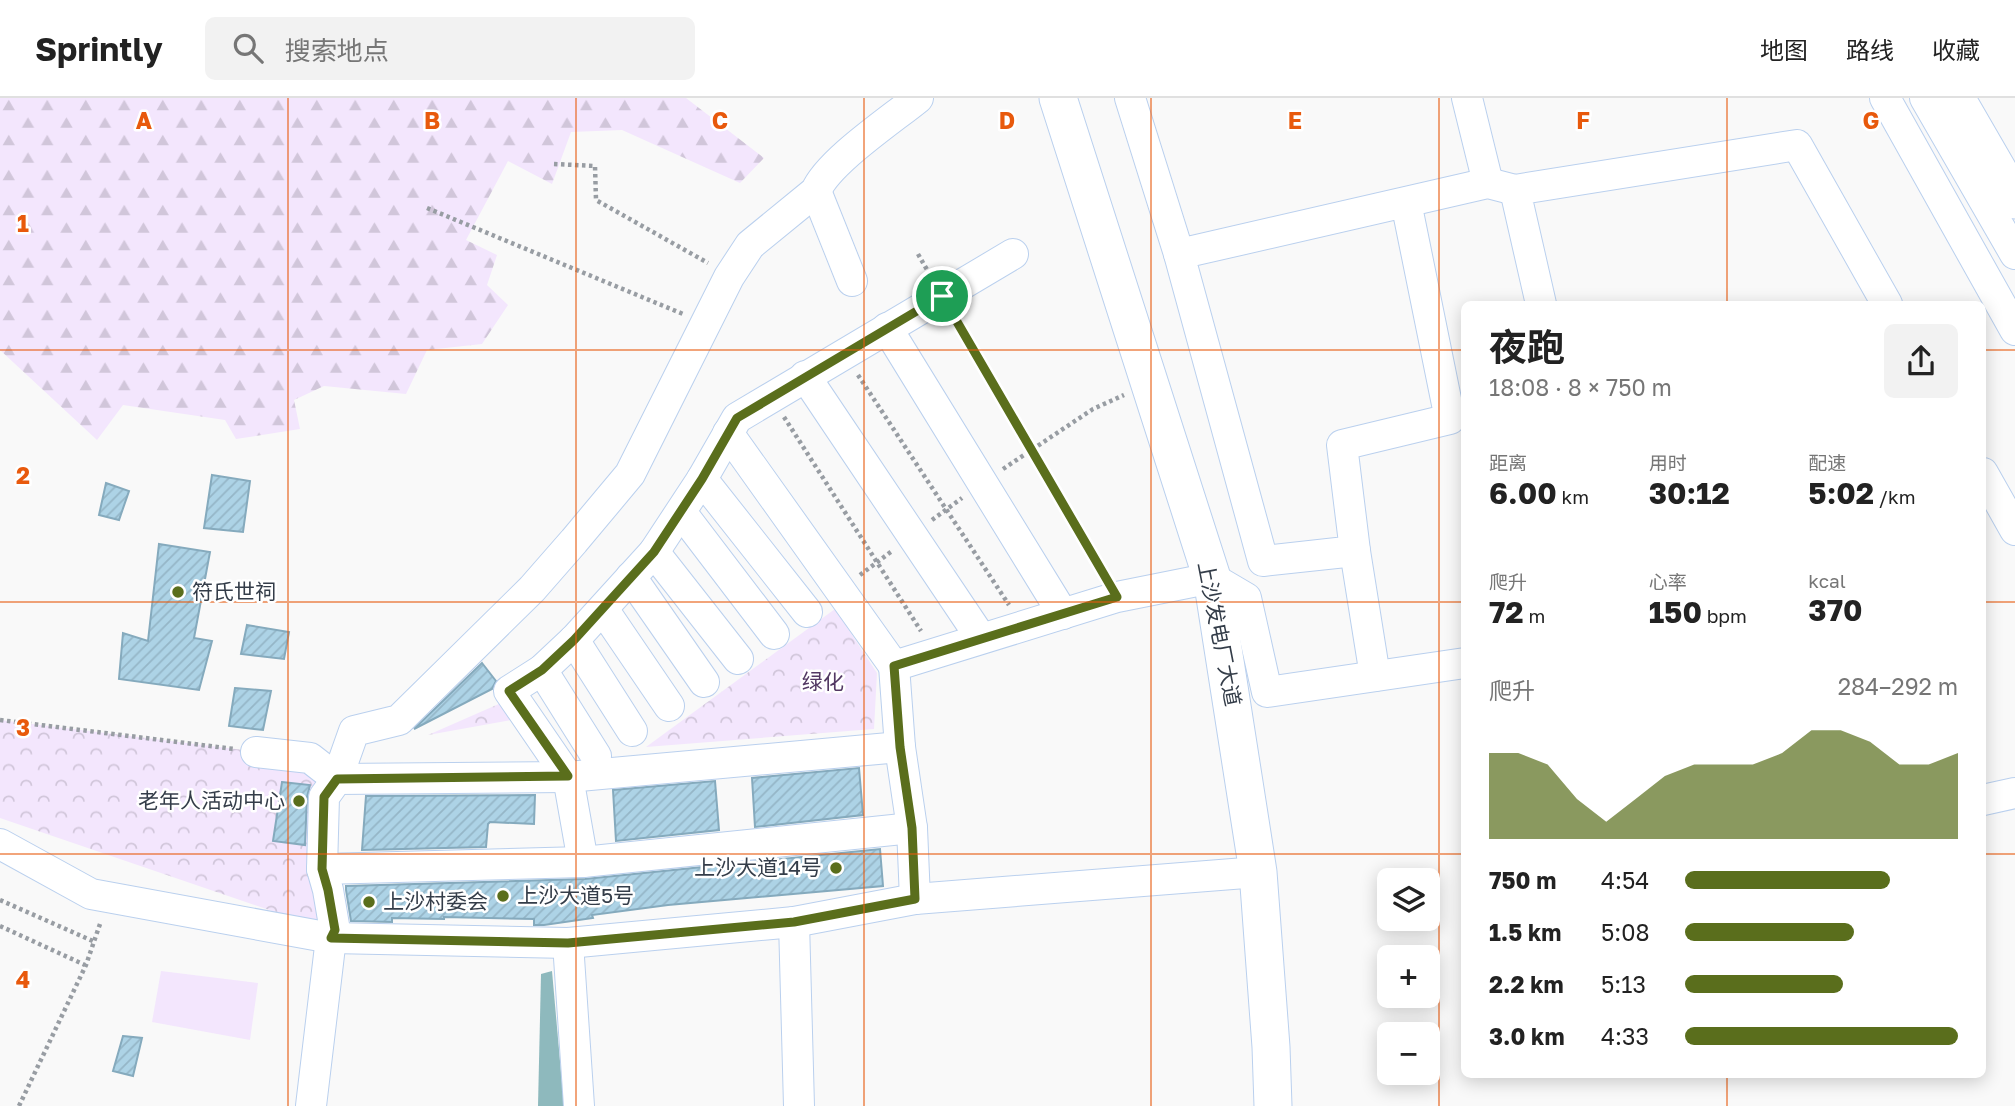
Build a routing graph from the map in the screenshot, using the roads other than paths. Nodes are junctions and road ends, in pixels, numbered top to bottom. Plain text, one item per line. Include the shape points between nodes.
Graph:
1 (918, 98) edge
2 (1058, 98) edge
3 (1130, 98) edge
4 (1467, 98) edge
5 (1885, 98) edge
6 (1925, 98) edge
7 (1956, 98) edge
8 (1502, 187) junction
9 (816, 191) junction
10 (2015, 200) edge
11 (1406, 202) junction
12 (1013, 254) dead end
13 (1179, 254) junction
14 (2015, 254) edge
15 (852, 281) dead end
16 (1540, 301) edge
17 (1885, 301) edge
18 (887, 328) junction
19 (2015, 330) edge
20 (805, 376) junction
21 (728, 433) junction
22 (1986, 478) edge
23 (702, 479) junction
24 (681, 512) junction
25 (2015, 530) edge
26 (1355, 551) junction
27 (654, 552) junction
28 (631, 577) junction
29 (1212, 578) junction
30 (603, 609) junction
31 (807, 612) dead end
32 (1063, 614) junction
33 (775, 634) dead end
34 (981, 638) junction
35 (574, 640) junction
36 (738, 659) dead end
37 (1461, 664) edge
38 (894, 666) junction
39 (542, 670) junction
40 (1375, 676) junction
41 (704, 682) dead end
42 (669, 706) dead end
43 (632, 731) dead end
44 (900, 747) junction
45 (256, 752) road end
46 (596, 756) dead end
47 (568, 776) junction
48 (337, 779) junction
49 (2015, 793) edge
50 (1986, 799) edge
51 (912, 828) junction
52 (0, 844) edge
53 (583, 862) junction
54 (322, 869) junction
55 (1258, 872) junction
56 (915, 899) junction
57 (794, 922) junction
58 (331, 938) junction
59 (568, 943) junction
60 (311, 1106) edge
61 (579, 1106) edge
62 (799, 1106) edge
63 (1273, 1106) edge

1 - 9 street via 821,179
2 - 29 main road, 上沙发电厂大道
3 - 13 street
4 - 8 street
5 - 19 street
6 - 14 street
7 - 10 main road
8 - 11 street
8 - 16 street
8 - 17 street via 1797,145
9 - 15 street
9 - 48 street via 750,245 729,277 630,474 532,589 398,720 354,731
11 - 13 street
11 - 26 street via 1450,419 1342,445
12 - 18 street
13 - 26 street via 1264,561
18 - 20 street
18 - 32 street
20 - 21 street via 737,418
20 - 34 street
21 - 23 street
21 - 38 street
22 - 25 street
23 - 24 street
23 - 31 street
24 - 27 street
24 - 33 street
26 - 40 street
27 - 28 street
27 - 36 street
28 - 30 street
28 - 41 street
29 - 32 street via 1117,597
29 - 40 street via 1246,598 1267,692
29 - 55 main road, 上沙发电厂大道
30 - 35 street
30 - 42 street
32 - 34 street
34 - 38 street
35 - 39 street
35 - 43 street
37 - 40 street
38 - 44 street
39 - 46 street
39 - 47 street via 509,691
44 - 47 street
44 - 51 street
45 - 48 street via 310,758
47 - 48 street
47 - 53 street
48 - 54 street via 324,797
49 - 50 street
51 - 53 street
51 - 56 street
52 - 58 street via 91,894
53 - 54 street
54 - 58 street via 335,930
55 - 56 street
55 - 63 main road, 上沙发电厂大道
56 - 57 street
57 - 59 street
57 - 62 street
58 - 59 street
58 - 60 street
59 - 61 street

